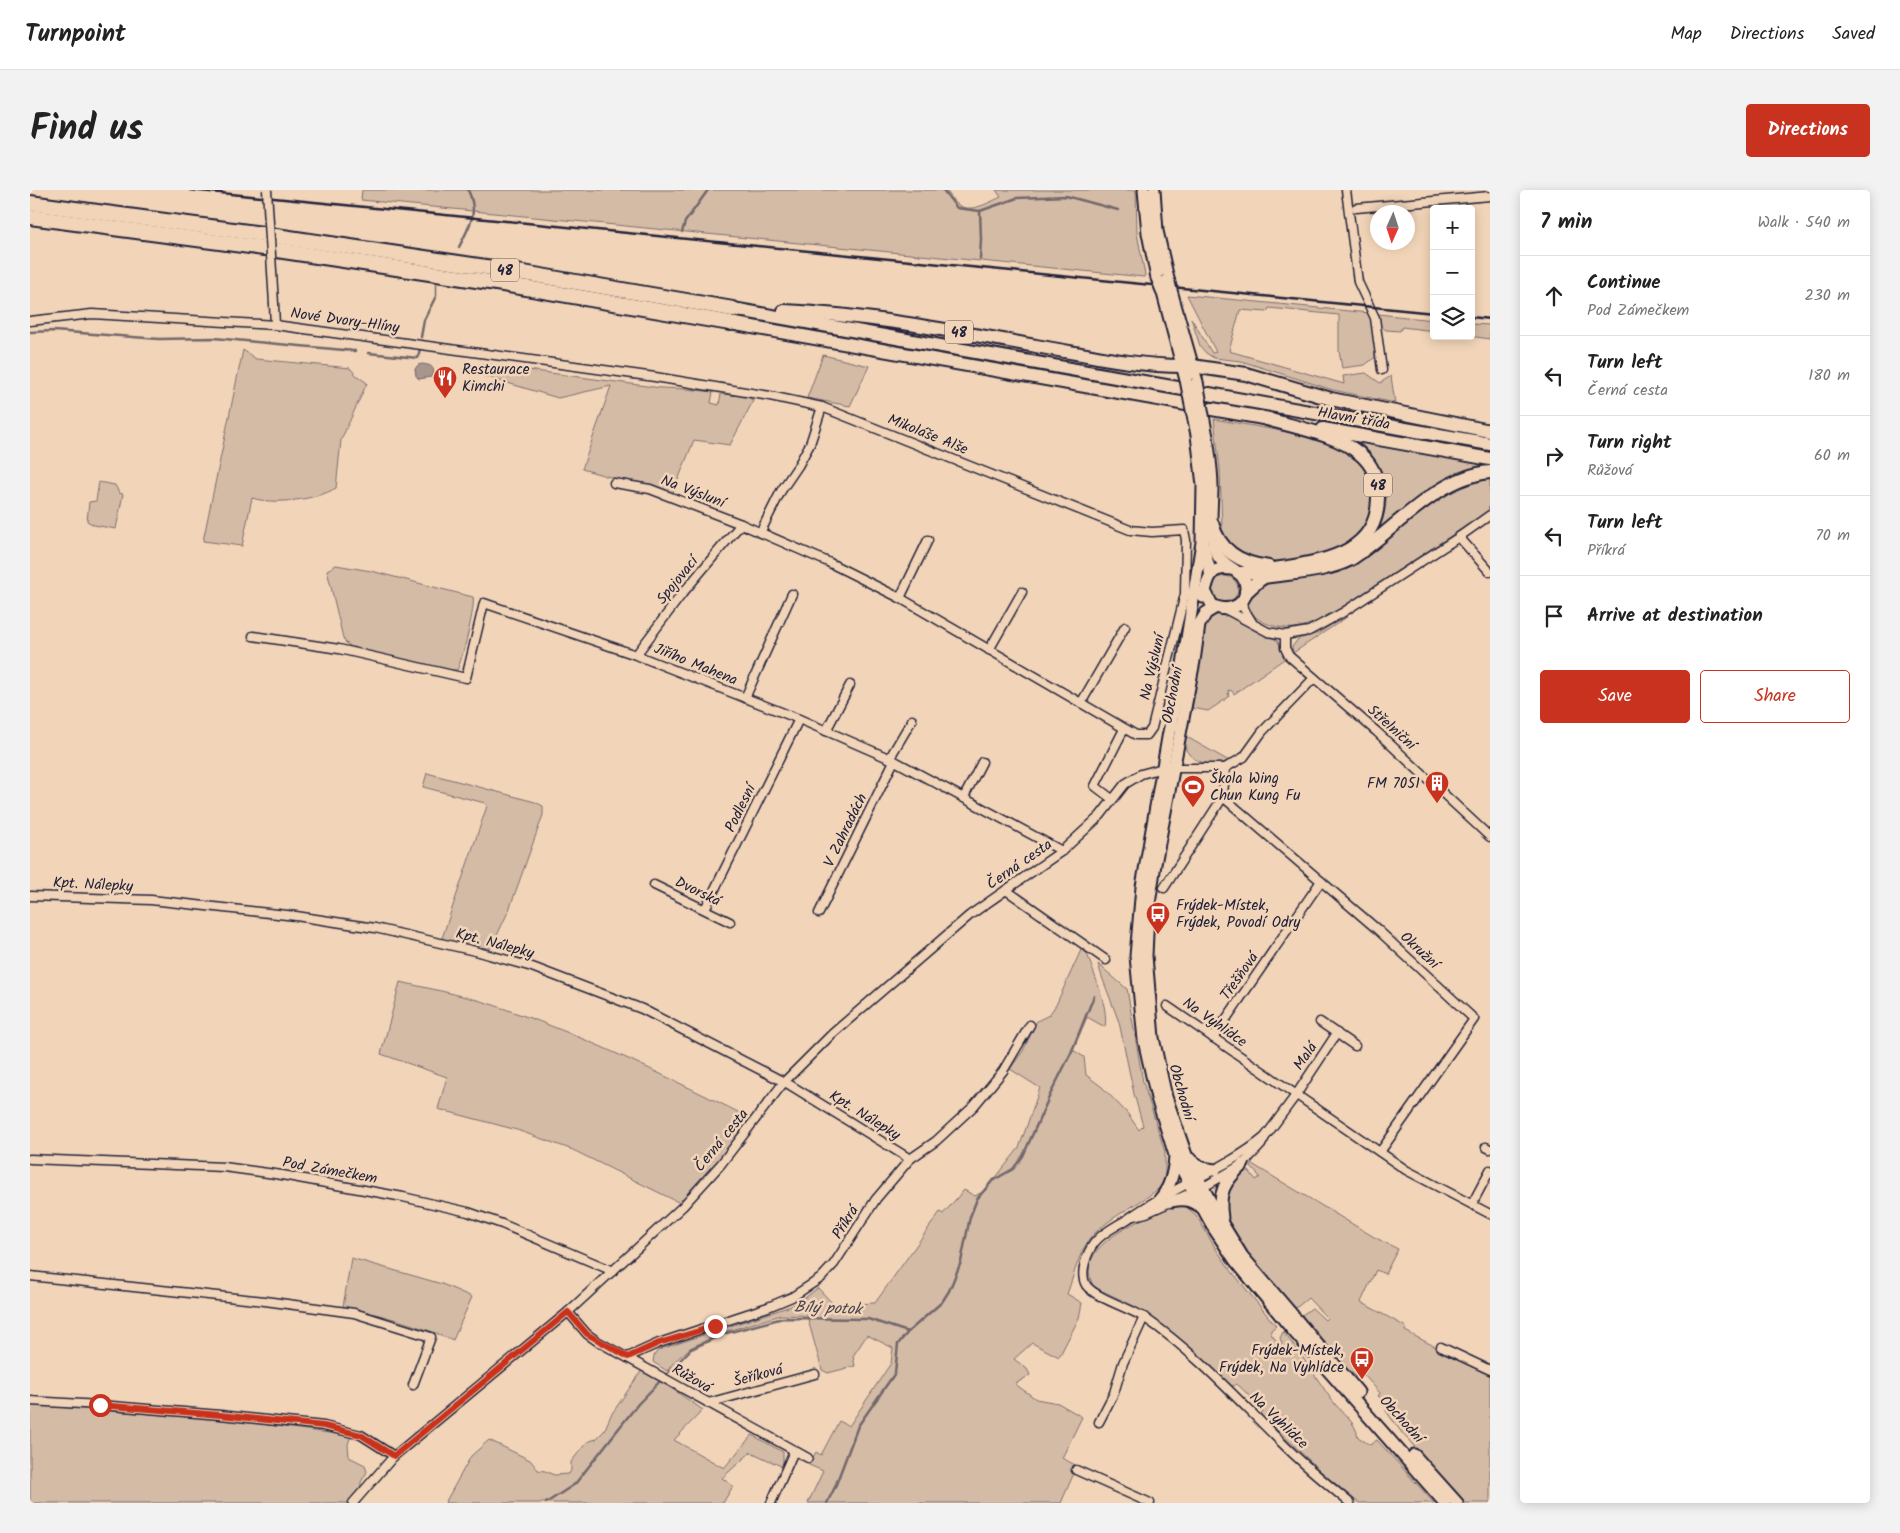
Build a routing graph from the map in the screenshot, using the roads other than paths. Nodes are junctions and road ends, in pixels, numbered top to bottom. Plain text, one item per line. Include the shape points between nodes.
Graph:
1 (267, 190) edge
2 (1144, 190) edge
3 (1154, 190) edge
4 (1346, 190) edge
5 (1490, 196) edge
6 (30, 203) edge
7 (1356, 208) dead end
8 (30, 217) edge
9 (1162, 279) junction
10 (732, 316) junction
11 (30, 321) edge
12 (274, 325) junction
13 (1188, 366) junction
14 (1382, 370) dead end
15 (655, 376) joint
16 (1189, 384) junction
17 (1209, 394) dead end
18 (1186, 404) dead end
19 (822, 407) junction
20 (1212, 409) dead end
21 (1260, 417) junction
22 (1490, 431) edge
23 (1202, 436) junction
24 (1490, 444) edge
25 (1490, 459) edge
26 (1490, 472) edge
27 (614, 483) dead end
28 (1490, 515) edge
29 (1212, 523) junction
30 (741, 524) junction
31 (1184, 530) joint
32 (760, 533) junction
33 (1459, 537) junction
34 (928, 540) dead end
35 (1202, 542) junction
36 (1284, 567) junction
37 (1235, 571) junction
38 (1490, 572) edge
39 (1210, 575) junction
40 (1205, 591) junction
41 (1022, 592) dead end
42 (792, 594) dead end
43 (1245, 596) junction
44 (900, 598) junction
45 (1221, 608) junction
46 (1255, 626) junction
47 (1125, 627) dead end
48 (1285, 635) junction
49 (253, 636) dead end
50 (1188, 636) junction
51 (989, 650) junction
52 (636, 655) junction
53 (1314, 678) junction
54 (850, 685) dead end
55 (745, 698) junction
56 (1080, 703) junction
57 (799, 720) junction
58 (912, 720) dead end
59 (1124, 729) junction
60 (826, 731) junction
61 (893, 760) junction
62 (982, 762) dead end
63 (1168, 768) junction
64 (1225, 768) junction
65 (964, 797) junction
66 (1223, 797) junction
67 (1112, 799) junction
68 (1490, 837) edge
69 (1062, 852) junction
70 (1321, 880) junction
71 (654, 885) dead end
72 (1164, 888) dead end
73 (1006, 890) junction
74 (30, 896) edge
75 (705, 910) junction
76 (819, 913) dead end
77 (730, 922) dead end
78 (1106, 960) dead end
79 (1167, 1006) dead end
80 (1320, 1022) dead end
81 (1030, 1025) dead end
82 (1337, 1033) junction
83 (1213, 1038) junction
84 (1355, 1046) dead end
85 (784, 1082) junction
86 (1296, 1095) junction
87 (1265, 1137) junction
88 (1380, 1152) junction
89 (1176, 1154) junction
90 (30, 1158) edge
91 (1187, 1158) junction
92 (910, 1159) junction
93 (1243, 1164) junction
94 (1215, 1170) junction
95 (1490, 1170) edge
96 (1195, 1185) junction
97 (1160, 1199) junction
98 (1172, 1201) junction
99 (1472, 1204) junction
100 (1202, 1208) junction
101 (1490, 1214) edge
102 (1132, 1217) junction
103 (1223, 1225) junction
104 (613, 1271) junction
105 (30, 1276) edge
106 (568, 1312) junction
107 (1144, 1317) junction
108 (1440, 1347) dead end
109 (628, 1357) junction
110 (1490, 1370) edge
111 (815, 1374) dead end
112 (413, 1384) dead end
113 (30, 1401) edge
114 (708, 1402) junction
115 (1099, 1422) dead end
116 (794, 1450) junction
117 (394, 1456) junction
118 (808, 1458) dead end
119 (1076, 1470) dead end
120 (353, 1503) edge
121 (771, 1503) edge
122 (1150, 1503) edge
123 (1350, 1503) edge
124 (1446, 1503) edge
125 (1457, 1503) edge

1 - 12 street, bridge
2 - 9 main road via 1148,233
3 - 9 main road
4 - 14 street via 1358,282 1375,318
5 - 7 street
6 - 10 highway, 48 via 506,270
8 - 10 highway, 48
9 - 13 main road, bridge
10 - 13 highway, 48 via 802,312 873,318 1141,364
10 - 16 highway, 48
10 - 18 highway, 48 via 943,360
11 - 12 street, Nové Dvory-Hlíny via 92,314
12 - 15 street, Nové Dvory-Hlíny
13 - 16 main road
13 - 22 highway, 48 via 1246,374 1331,399
15 - 19 street, Mikoláše Alše
16 - 23 main road, bridge
17 - 24 highway
19 - 31 street, Mikoláše Alše via 1130,530
19 - 32 street via 810,444 780,491
20 - 21 highway, Hlavní třída / 48
21 - 25 highway, Hlavní třída / 48
21 - 36 highway, 48 via 1349,446 1362,455 1374,471 1378,485 1375,518 1361,540 1334,557
23 - 29 main road via 1212,485
23 - 35 main road
26 - 43 highway via 1463,479 1427,499 1351,560 1309,573 1264,577
27 - 30 street, Na Výsluní via 650,489
28 - 33 street
29 - 36 highway, 48 via 1222,545 1236,557 1247,563
29 - 37 main road via 1216,552 1220,560
30 - 32 street, Na Výsluní
30 - 52 street, Spojovací
31 - 59 street, Na Výsluní via 1185,594 1152,728 1143,736
32 - 44 street, Na Výsluní
33 - 38 street
33 - 48 street via 1317,628
34 - 44 street
35 - 39 main road
35 - 50 main road
36 - 37 highway, 48 via 1259,572
37 - 39 main road via 1220,569
37 - 43 main road via 1245,581
39 - 40 main road
40 - 45 main road via 1209,601
40 - 50 main road
41 - 51 street
42 - 55 street, Jiřího Mahena
43 - 45 main road via 1232,608
43 - 46 street via 1245,612
44 - 51 street, Na Výsluní
45 - 46 street
45 - 63 main road, Obchodní via 1206,613 1199,625 1194,661
46 - 48 street
47 - 56 street
48 - 53 street, Střelniční via 1289,656
49 - 52 street via 339,650 466,678 484,603
50 - 63 main road, Obchodní
51 - 56 street, Na Výsluní
52 - 55 street, Jiřího Mahena
53 - 64 street via 1262,732 1244,757
53 - 68 street, Střelniční
54 - 60 street
55 - 57 street, Jiřího Mahena
56 - 59 street, Na Výsluní
57 - 60 street, Jiřího Mahena
57 - 75 street, Podlesní
58 - 61 street via 892,754
59 - 67 street via 1095,786
60 - 61 street, Jiřího Mahena
61 - 65 street, Jiřího Mahena
61 - 76 street, V Zahradách
62 - 65 street
63 - 64 street, Černá cesta
63 - 67 street, Černá cesta via 1140,774 1125,784
63 - 89 main road, Obchodní via 1142,887 1136,956 1144,1040 1157,1098
63 - 91 main road, Obchodní via 1148,911 1146,956 1153,1038 1166,1097
64 - 66 street
65 - 69 street, Jiřího Mahena
66 - 70 street, Okružní
66 - 72 street
67 - 69 street, Černá cesta via 1100,816
69 - 73 street, Černá cesta
70 - 83 street, Třešňová
70 - 88 street, Okružní via 1474,1019
71 - 75 street, Dvorská
73 - 78 street
73 - 85 street, Černá cesta via 962,921 832,1034
74 - 85 street, Kpt. Nálepky via 151,900 296,916 376,928 475,951 532,967 642,1008
75 - 77 street, Dvorská
79 - 83 street, Na Vyhlídce
80 - 82 street, Malá
81 - 92 street, Příkrá via 1004,1071 974,1106 936,1141
82 - 84 street, Malá
82 - 86 street, Malá
83 - 86 street, Na Vyhlídce
85 - 92 street, Kpt. Nálepky
85 - 104 street, Černá cesta via 721,1164 683,1206
86 - 87 street, Na Vyhlídce
86 - 88 street, Na Vyhlídce
87 - 93 street, Na Vyhlídce
87 - 94 street, Na Vyhlídce
88 - 99 street, Na Vyhlídce via 1406,1170
89 - 96 main road, Obchodní
89 - 97 main road via 1169,1187
90 - 104 street, Pod Zámečkem via 224,1167 282,1174 404,1197 468,1212 502,1224
91 - 94 main road via 1202,1168
91 - 96 main road, Obchodní
92 - 109 street, Příkrá via 876,1199 834,1264 821,1278 768,1308 659,1343
93 - 96 street, Na Vyhlídce
93 - 103 main road via 1230,1177 1220,1198
94 - 96 street, Na Vyhlídce
95 - 99 street
96 - 97 street, Na Vyhlídce
96 - 98 street, Na Vyhlídce
96 - 100 main road, Obchodní
96 - 103 main road, Obchodní
97 - 102 street, Na Vyhlídce
98 - 100 main road via 1190,1200
98 - 102 street, Na Vyhlídce
99 - 101 street, Na Vyhlídce
100 - 124 main road, Obchodní via 1235,1260 1284,1321
102 - 107 street, Na Vyhlídce via 1095,1242 1085,1264 1084,1281 1090,1290
103 - 125 main road, Obchodní via 1242,1256 1298,1324
104 - 106 street, Černá cesta
105 - 112 street via 354,1313 431,1337
106 - 109 street, Růžová via 587,1334
106 - 117 street, Černá cesta
107 - 115 street
107 - 123 street, Na Vyhlídce via 1189,1353 1283,1444
108 - 110 street
109 - 114 street, Růžová
111 - 114 street, Šeříková
113 - 117 street via 194,1412 324,1426 361,1435
114 - 116 street, Růžová
116 - 118 street, Růžová
116 - 121 street
117 - 120 street, Černá cesta
119 - 122 street

